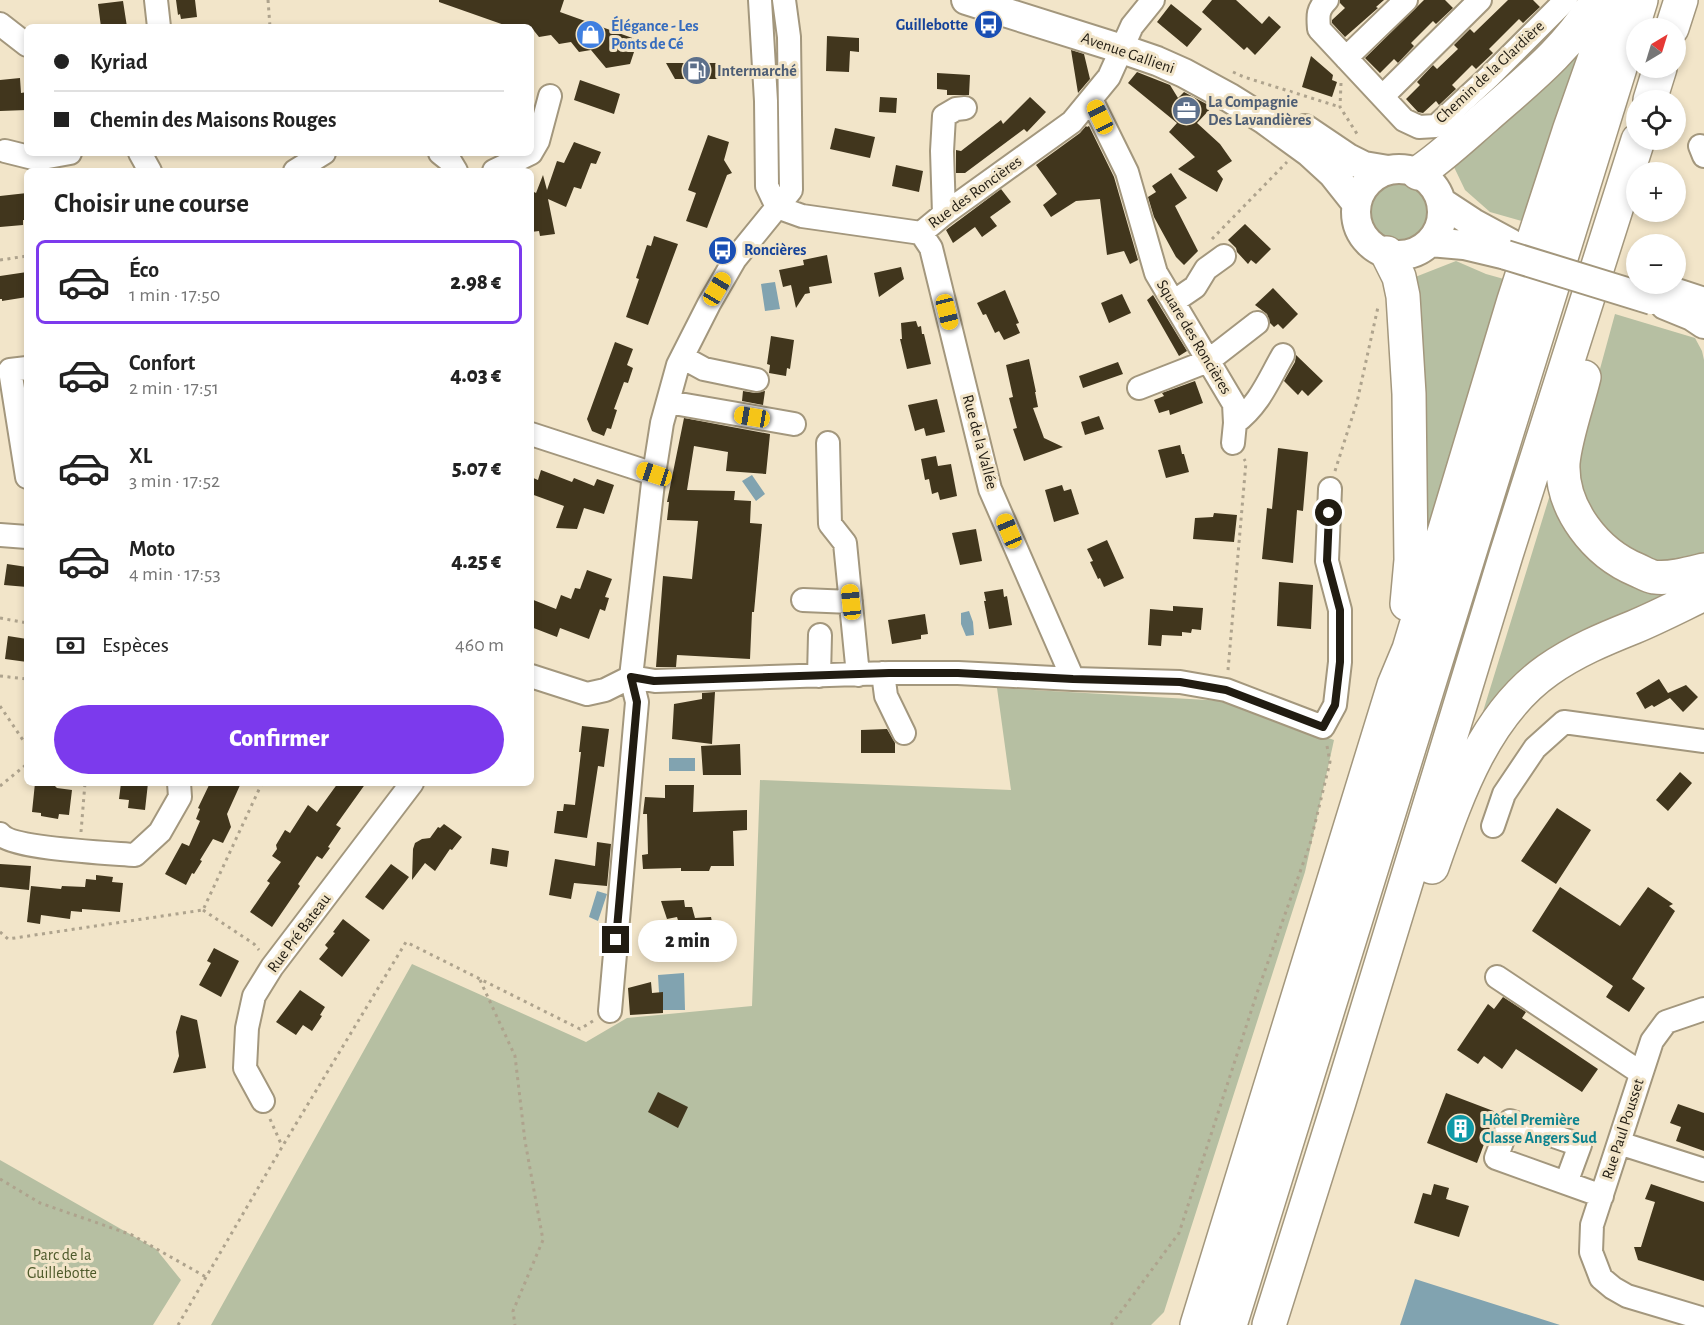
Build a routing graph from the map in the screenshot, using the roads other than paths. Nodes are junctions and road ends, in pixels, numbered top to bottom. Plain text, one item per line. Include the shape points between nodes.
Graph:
1 (156, 0) edge
2 (760, 0) edge
3 (784, 0) edge
4 (966, 0) edge
5 (1007, 0) edge
6 (1153, 0) edge
7 (1327, 0) edge
8 (1406, 0) edge
9 (1480, 0) edge
10 (1566, 0) edge
11 (1597, 0) edge
12 (1615, 0) edge
13 (1641, 0) edge
14 (1681, 0) edge
15 (1675, 18) edge
16 (0, 24) edge
17 (159, 24) edge
18 (24, 43) edge
19 (1125, 45) junction
20 (1346, 58) junction
21 (550, 96) dead end
22 (1383, 96) junction
23 (1091, 99) junction
24 (965, 108) dead end
25 (534, 148) edge
26 (1635, 150) edge
27 (5, 151) dead end
28 (24, 156) edge
29 (25, 156) edge
30 (54, 156) edge
31 (319, 156) edge
32 (444, 156) edge
33 (525, 156) edge
34 (300, 168) edge
35 (454, 168) edge
36 (500, 168) edge
37 (1403, 171) junction
38 (1619, 199) junction
39 (1441, 202) junction
40 (1356, 203) junction
41 (777, 207) junction
42 (944, 214) junction
43 (921, 233) junction
44 (1430, 242) junction
45 (1218, 248) road end
46 (1508, 249) junction
47 (1386, 253) junction
48 (1626, 281) edge
49 (1659, 294) edge
50 (1674, 294) edge
51 (1173, 302) junction
52 (1704, 302) edge
53 (1257, 323) dead end
54 (1704, 324) edge
55 (1283, 355) dead end
56 (682, 357) junction
57 (1208, 361) junction
58 (24, 368) edge
59 (757, 380) dead end
60 (1138, 388) dead end
61 (668, 402) junction
62 (794, 424) dead end
63 (534, 435) edge
64 (828, 443) dead end
65 (24, 458) edge
66 (654, 474) junction
67 (1330, 489) road end
68 (0, 535) edge
69 (24, 537) edge
70 (1704, 570) edge
71 (1704, 594) edge
72 (803, 600) dead end
73 (851, 602) junction
74 (820, 635) dead end
75 (883, 674) junction
76 (858, 675) junction
77 (819, 676) junction
78 (534, 677) edge
79 (631, 677) junction
80 (1073, 679) junction
81 (1394, 685) junction
82 (904, 733) dead end
83 (1704, 741) edge
84 (179, 786) edge
85 (410, 786) edge
86 (1492, 826) dead end
87 (0, 834) edge
88 (1497, 977) dead end
89 (1704, 1009) edge
90 (610, 1011) road end
91 (1641, 1073) junction
92 (263, 1101) road end
93 (1339, 1102) junction
94 (1619, 1143) junction
95 (1704, 1170) edge
96 (1566, 1183) dead end
97 (1602, 1196) junction
98 (1704, 1319) edge
99 (1197, 1325) edge
100 (1230, 1325) edge
101 (1269, 1325) edge

1 - 17 street
2 - 41 street via 767,186
3 - 41 street via 789,37 791,190
4 - 19 main road, Avenue Gallieni
5 - 19 main road, Avenue Gallieni
6 - 19 street, Rue des Roncières via 1132,27
7 - 20 street, Chemin de la Glardière via 1317,15 1319,29
8 - 20 street
9 - 22 street
10 - 22 street, Chemin de la Glardière via 1436,126 1419,127 1404,120
11 - 37 highway via 1566,44 1535,75 1437,159
12 - 81 highway via 1514,300 1409,649
13 - 100 highway
14 - 15 highway
16 - 18 street
19 - 23 street, Rue des Roncières
19 - 37 main road, Avenue Gallieni via 1189,62 1364,166
19 - 40 main road, Avenue Gallieni via 1184,73 1265,120 1334,174
20 - 22 street, Chemin de la Glardière
21 - 25 street
23 - 42 street, Rue des Roncières via 1072,122
23 - 51 street, Square des Roncières via 1127,172 1156,273
24 - 42 street via 944,116
26 - 38 highway
27 - 28 street
29 - 30 street
31 - 34 street
32 - 35 street
33 - 36 street
37 - 39 main road via 1432,184
37 - 40 main road via 1378,174 1369,180
38 - 70 highway via 1593,343 1563,463 1566,488 1590,537 1630,567 1653,577
38 - 93 highway via 1502,566
39 - 44 main road via 1441,223
39 - 46 main road
40 - 47 main road, Avenue Gallieni via 1356,220 1363,236
41 - 43 street, Rue des Roncières via 802,216
41 - 56 street via 735,259
42 - 43 street, Rue des Roncières
43 - 80 street, Rue de la Vallée via 931,248 990,489
44 - 46 main road
44 - 47 main road via 1410,253
45 - 51 street via 1195,287
46 - 48 main road, bridge
47 - 81 highway via 1399,277 1403,296 1409,393 1411,560
49 - 54 main road
50 - 52 main road
51 - 57 street, Square des Roncières
53 - 57 street
55 - 57 street, Square des Roncières via 1266,389 1234,433 1234,404
56 - 59 street via 704,369
56 - 61 street
57 - 60 street
58 - 65 street via 10,370
61 - 62 street
61 - 66 street
63 - 66 street
64 - 73 street via 830,524 846,543
66 - 79 street
67 - 80 street via 1327,561 1340,610 1340,662 1335,705 1323,727 1226,690 1180,682
68 - 69 street
71 - 93 highway via 1600,640 1547,670 1519,696 1488,735 1464,783 1407,939
72 - 73 street
73 - 76 street
74 - 77 street
75 - 76 street
75 - 80 street
75 - 82 street via 886,696
76 - 77 street
77 - 79 street via 654,681
78 - 79 street via 587,694
79 - 90 street via 637,702
81 - 99 highway
83 - 86 street via 1564,722 1535,748 1504,794
84 - 87 street via 180,797 160,832 135,855 35,845
85 - 92 street, Rue Pré Bateau via 254,996 244,1068
88 - 91 street
89 - 91 street, Rue Paul Pousset via 1666,1022 1652,1041
91 - 94 street, Rue Paul Pousset
93 - 101 highway
94 - 95 street
94 - 97 street, Rue Paul Pousset
96 - 97 street
97 - 98 street, Rue Paul Pousset via 1592,1225 1591,1252 1601,1278 1627,1296

